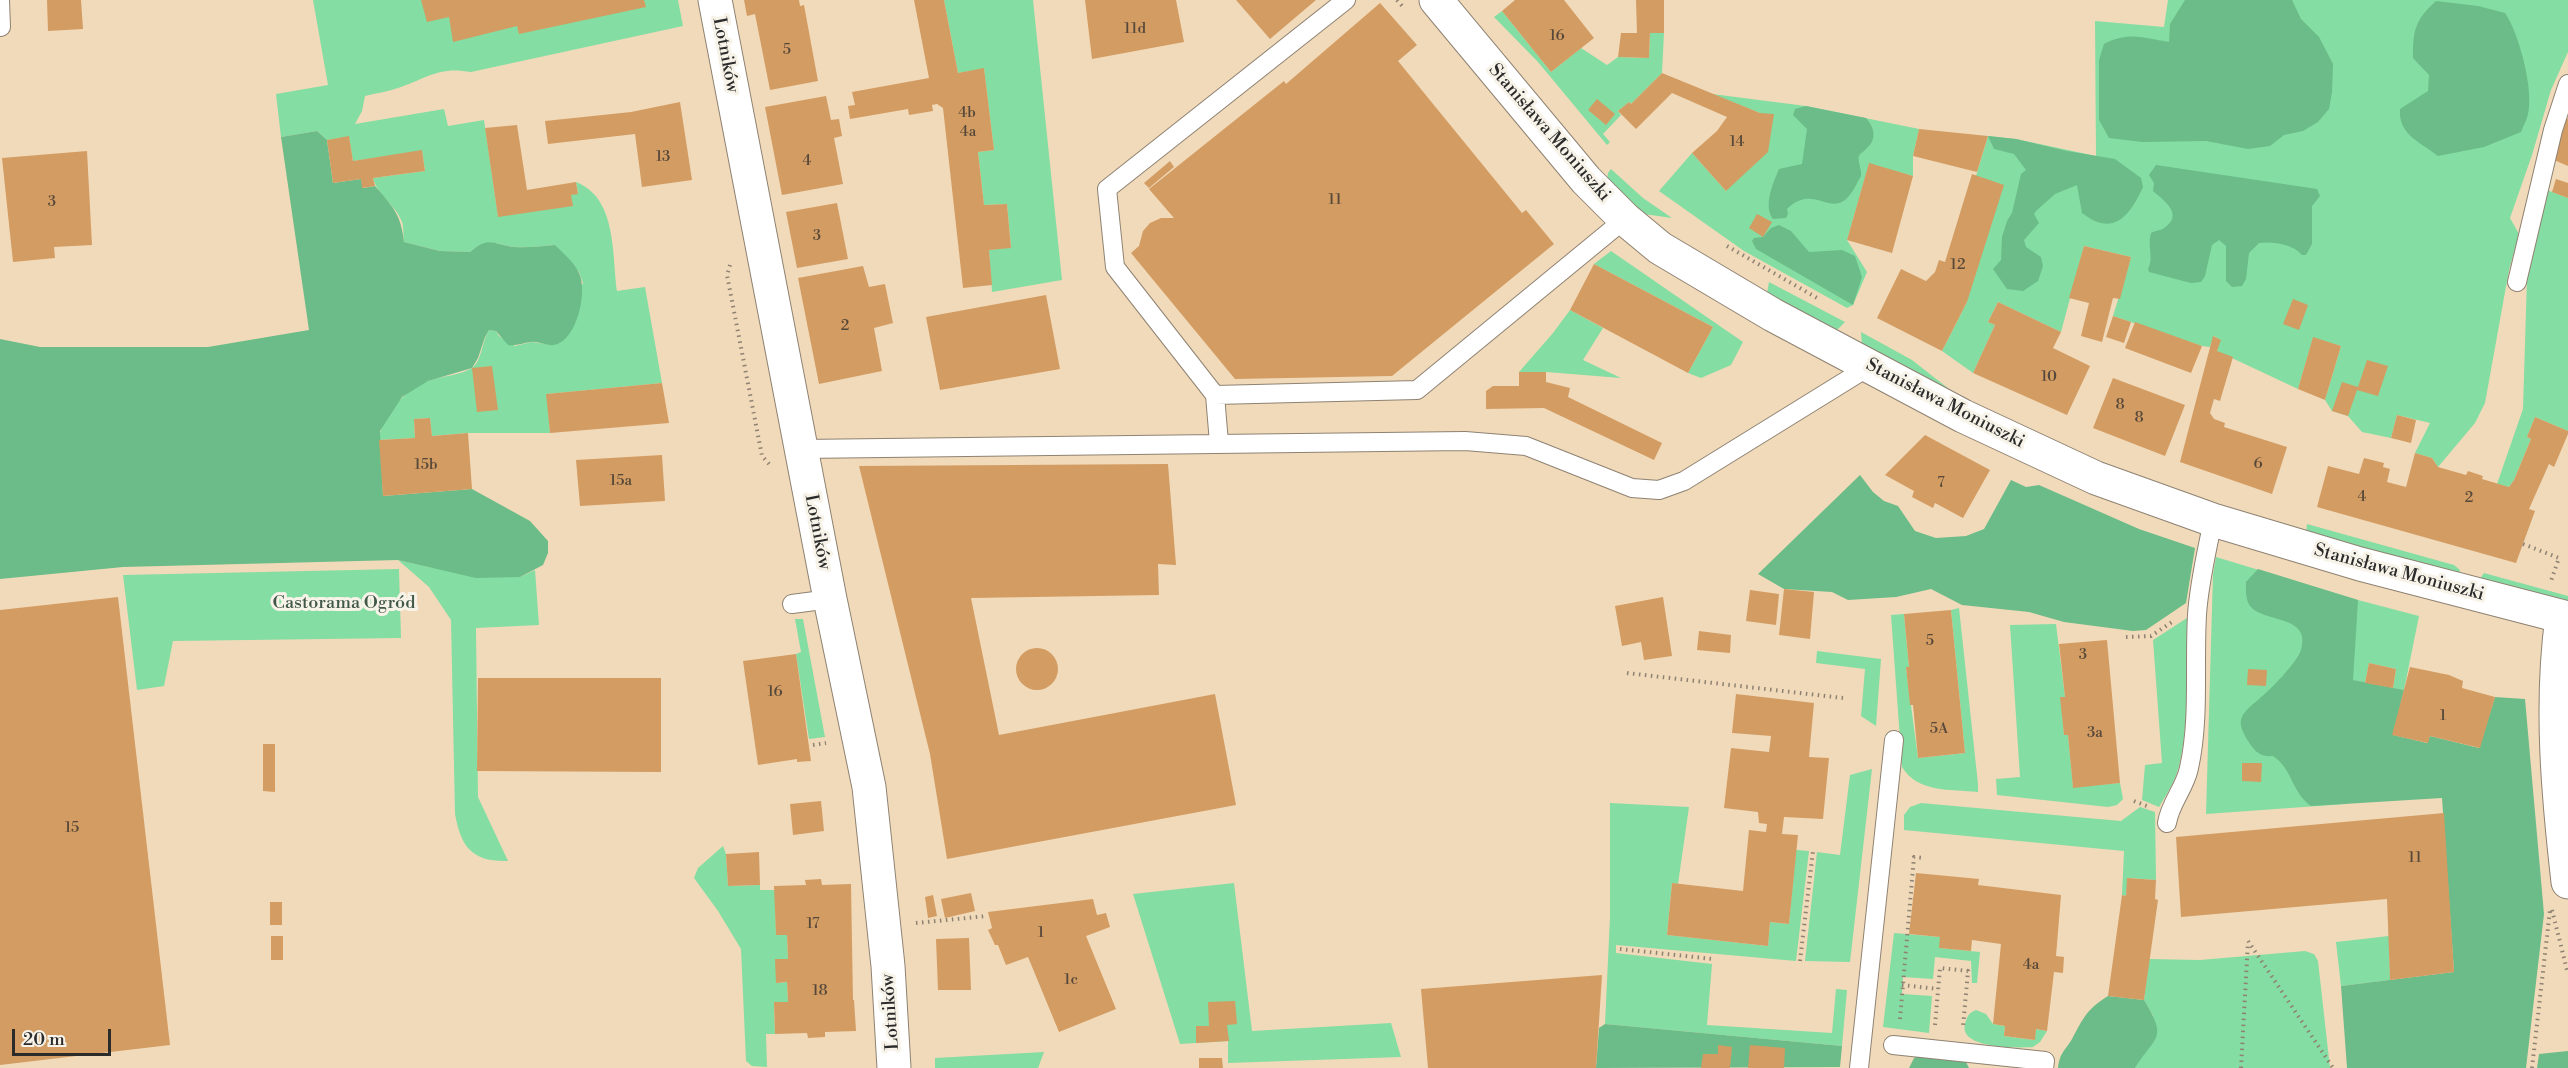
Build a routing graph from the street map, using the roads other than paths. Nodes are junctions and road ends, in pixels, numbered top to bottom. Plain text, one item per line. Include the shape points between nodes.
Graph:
1 (0, 0) edge
2 (715, 0) edge
3 (1346, 0) edge
4 (1436, 0) edge
5 (1, 27) edge
6 (2568, 84) edge
7 (1624, 219) junction
8 (2517, 282) dead end
9 (1869, 366) junction
10 (1215, 395) junction
11 (1219, 443) junction
12 (801, 449) junction
13 (2213, 520) junction
14 (830, 599) junction
15 (792, 604) dead end
16 (2563, 607) edge
17 (1894, 740) dead end
18 (2167, 823) dead end
19 (2568, 882) edge
20 (1896, 1045) road end
21 (894, 1068) edge
22 (1859, 1068) edge
23 (2044, 1068) edge

1 - 5 lane
2 - 12 street, Lotników
3 - 10 lane via 1107,189 1115,267
4 - 7 street, Stanisława Moniuszki via 1586,180
6 - 8 lane via 2553,130
7 - 9 street, Stanisława Moniuszki via 1660,248
7 - 10 lane via 1417,390
9 - 11 lane via 1684,481 1659,490 1632,488 1542,451 1505,443
9 - 13 street, Stanisława Moniuszki via 2096,478
10 - 11 lane
11 - 12 lane
12 - 14 street, Lotników
13 - 16 street, Stanisława Moniuszki via 2360,564
13 - 18 lane via 2198,605 2196,699 2189,769
14 - 15 lane
14 - 21 street, Lotników via 869,787 888,966
16 - 19 street via 2554,693
17 - 22 lane
20 - 23 lane via 2045,1061

